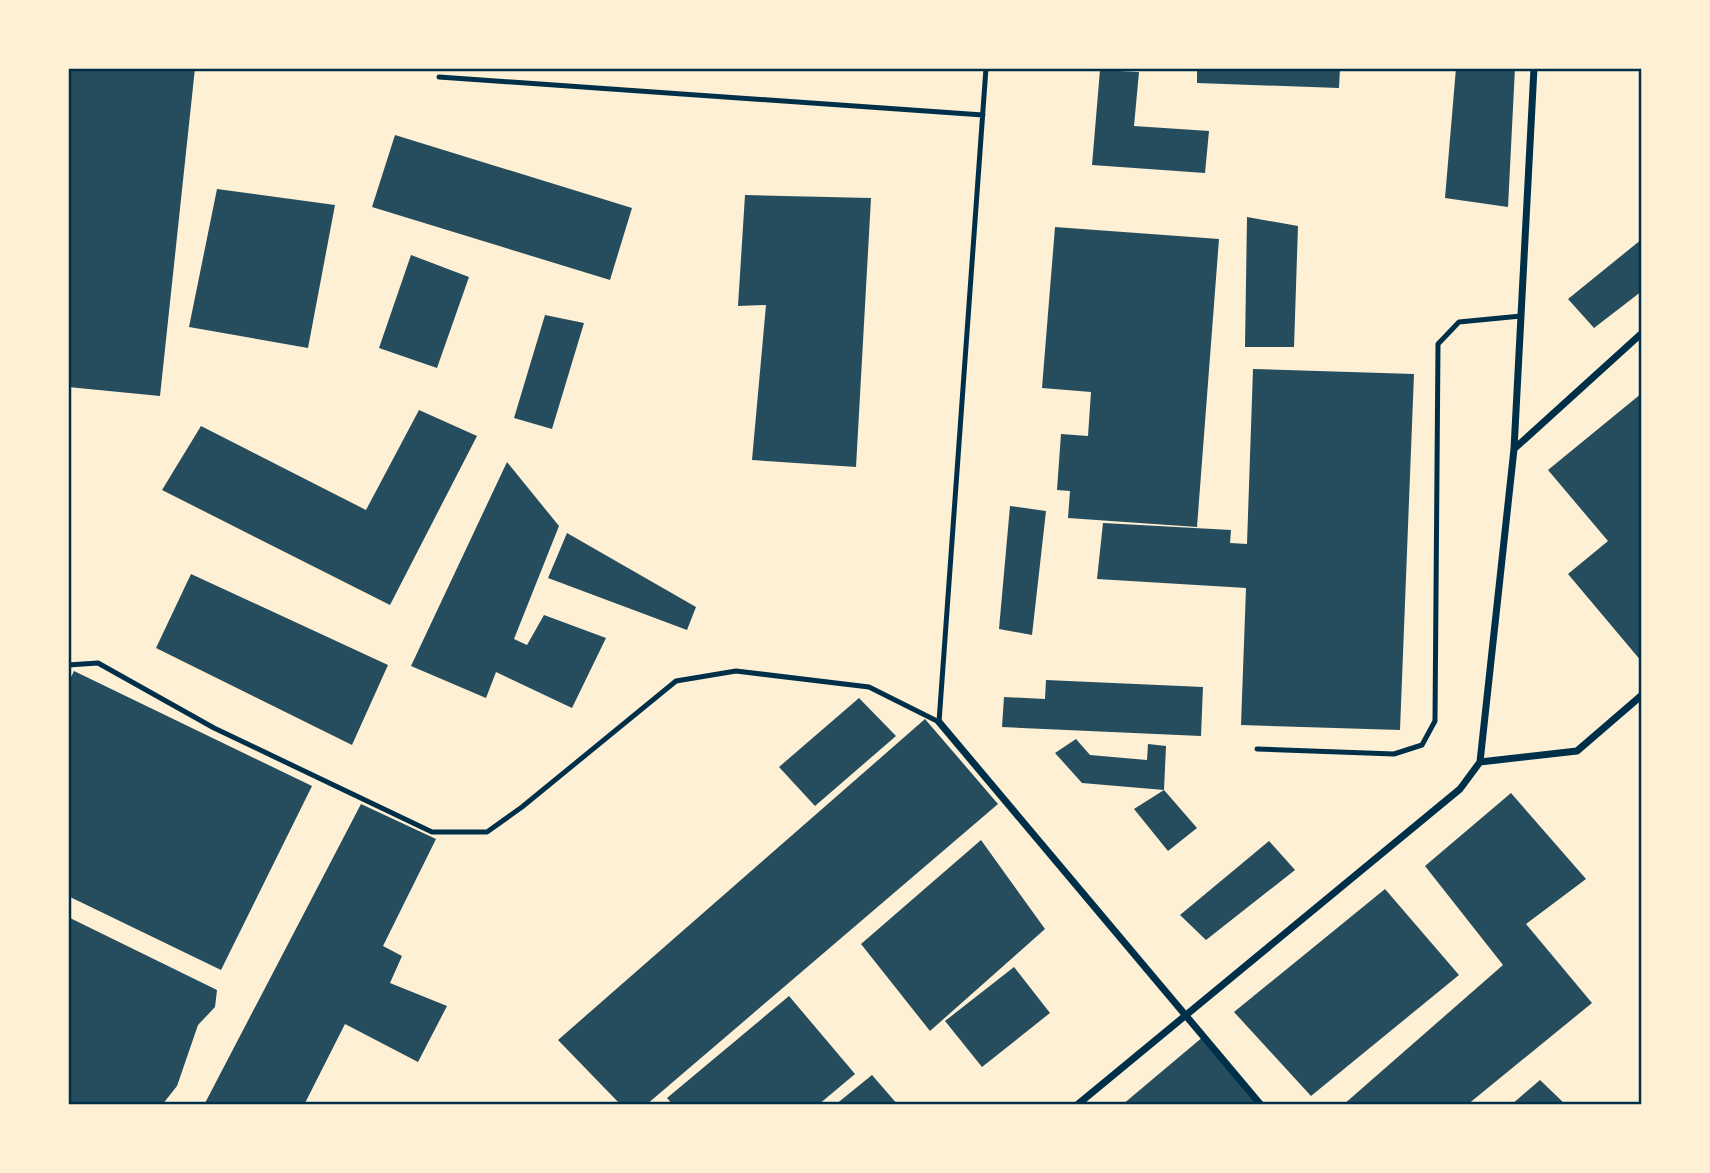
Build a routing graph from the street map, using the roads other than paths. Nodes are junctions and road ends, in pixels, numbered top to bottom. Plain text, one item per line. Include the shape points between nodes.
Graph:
1 (986, 68) edge
2 (1534, 68) edge
3 (439, 77) dead end
4 (983, 115) junction
5 (1521, 316) junction
6 (1642, 333) edge
7 (1514, 449) junction
8 (68, 665) edge
9 (1642, 695) edge
10 (939, 722) junction
11 (1257, 749) dead end
12 (1480, 762) junction
13 (1186, 1014) junction
14 (1077, 1105) edge
15 (1261, 1105) edge

1 - 4 lane
2 - 5 street
3 - 4 lane
4 - 10 lane
5 - 7 street
5 - 11 lane via 1459,322 1438,344 1436,721 1422,745 1394,754
6 - 7 street
7 - 12 street
8 - 10 lane via 98,663 214,728 432,832 487,832 676,681 736,671 869,687
9 - 12 street via 1577,751
10 - 13 street
12 - 13 street via 1460,789
13 - 14 street
13 - 15 street

